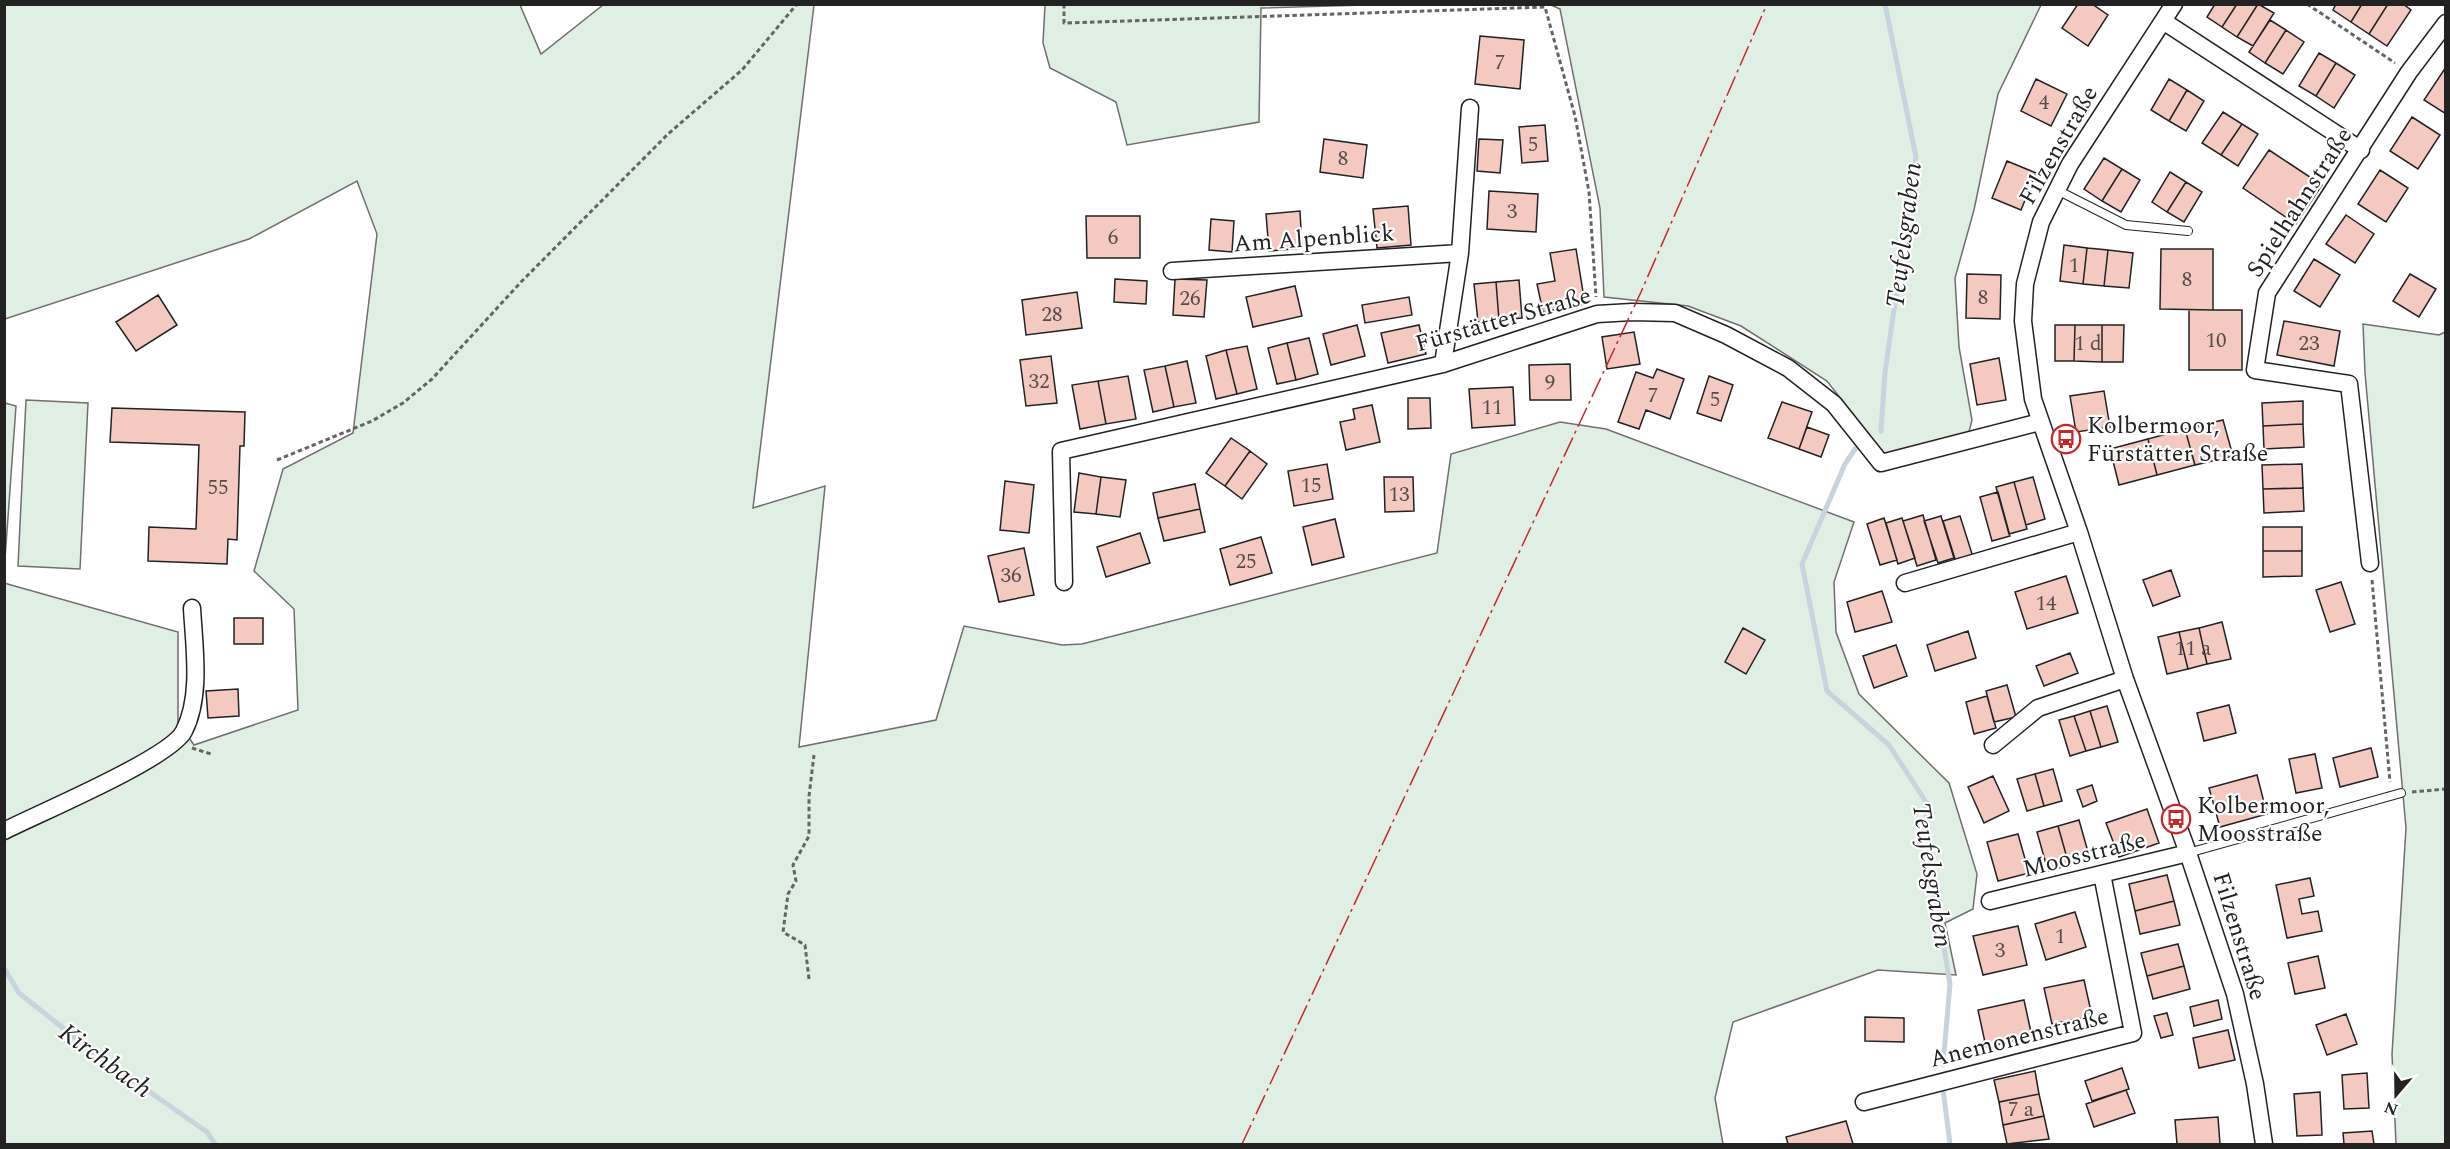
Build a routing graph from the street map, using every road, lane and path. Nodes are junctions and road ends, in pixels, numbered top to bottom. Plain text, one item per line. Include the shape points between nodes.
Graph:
1 (797, 4) edge
2 (1064, 4) edge
3 (2174, 4) edge
4 (2307, 4) edge
5 (2163, 21) junction
6 (2445, 23) edge
7 (2409, 72) junction
8 (1470, 108) dead end
9 (2361, 150) junction
10 (2056, 190) junction
11 (2188, 231) dead end
12 (1460, 253) junction
13 (1172, 271) dead end
14 (1597, 314) junction
15 (1443, 364) junction
16 (2040, 422) junction
17 (277, 460) dead end
18 (2079, 532) junction
19 (2370, 563) joint
20 (1064, 582) dead end
21 (1905, 583) dead end
22 (192, 608) dead end
23 (2125, 679) junction
24 (1993, 745) dead end
25 (814, 755) dead end
26 (2445, 789) edge
27 (2401, 793) joint
28 (2391, 796) junction
29 (4, 831) edge
30 (2188, 853) junction
31 (2102, 874) junction
32 (1990, 901) dead end
33 (809, 979) dead end
34 (1864, 1102) dead end
35 (2264, 1144) edge

1 - 17 path via 742,70 668,134 521,282 432,380 372,421
2 - 14 path via 1064,23 1545,7 1575,116 1589,192
3 - 5 street, Filzenstraße
4 - 7 path
5 - 9 street
5 - 10 street, Filzenstraße
6 - 7 street, Spielhahnstraße
7 - 9 street, Spielhahnstraße
8 - 12 street
9 - 19 street, Spielhahnstraße via 2267,293 2255,370 2349,384
10 - 11 lane via 2126,225
10 - 16 street, Filzenstraße via 2041,222 2025,284 2027,366
12 - 13 street, Am Alpenblick
12 - 15 street
14 - 15 street, Fürstätter Straße
14 - 16 street, Fürstätter Straße via 1675,313 1726,334 1788,368 1834,404 1881,463
15 - 20 street, Fürstätter Straße via 1061,451
16 - 18 street, Filzenstraße
18 - 21 street
18 - 23 street, Filzenstraße
19 - 28 path
22 - 29 street via 192,704 184,733 159,754
23 - 24 street via 2038,708
23 - 30 street, Filzenstraße
25 - 33 path via 809,836 793,865 796,881 788,894 783,932 805,945
26 - 27 path
27 - 28 lane
28 - 30 lane
30 - 31 street, Moosstraße
30 - 35 street, Filzenstraße via 2235,994
31 - 32 street, Moosstraße
31 - 34 street, Anemonenstraße via 2133,1033

